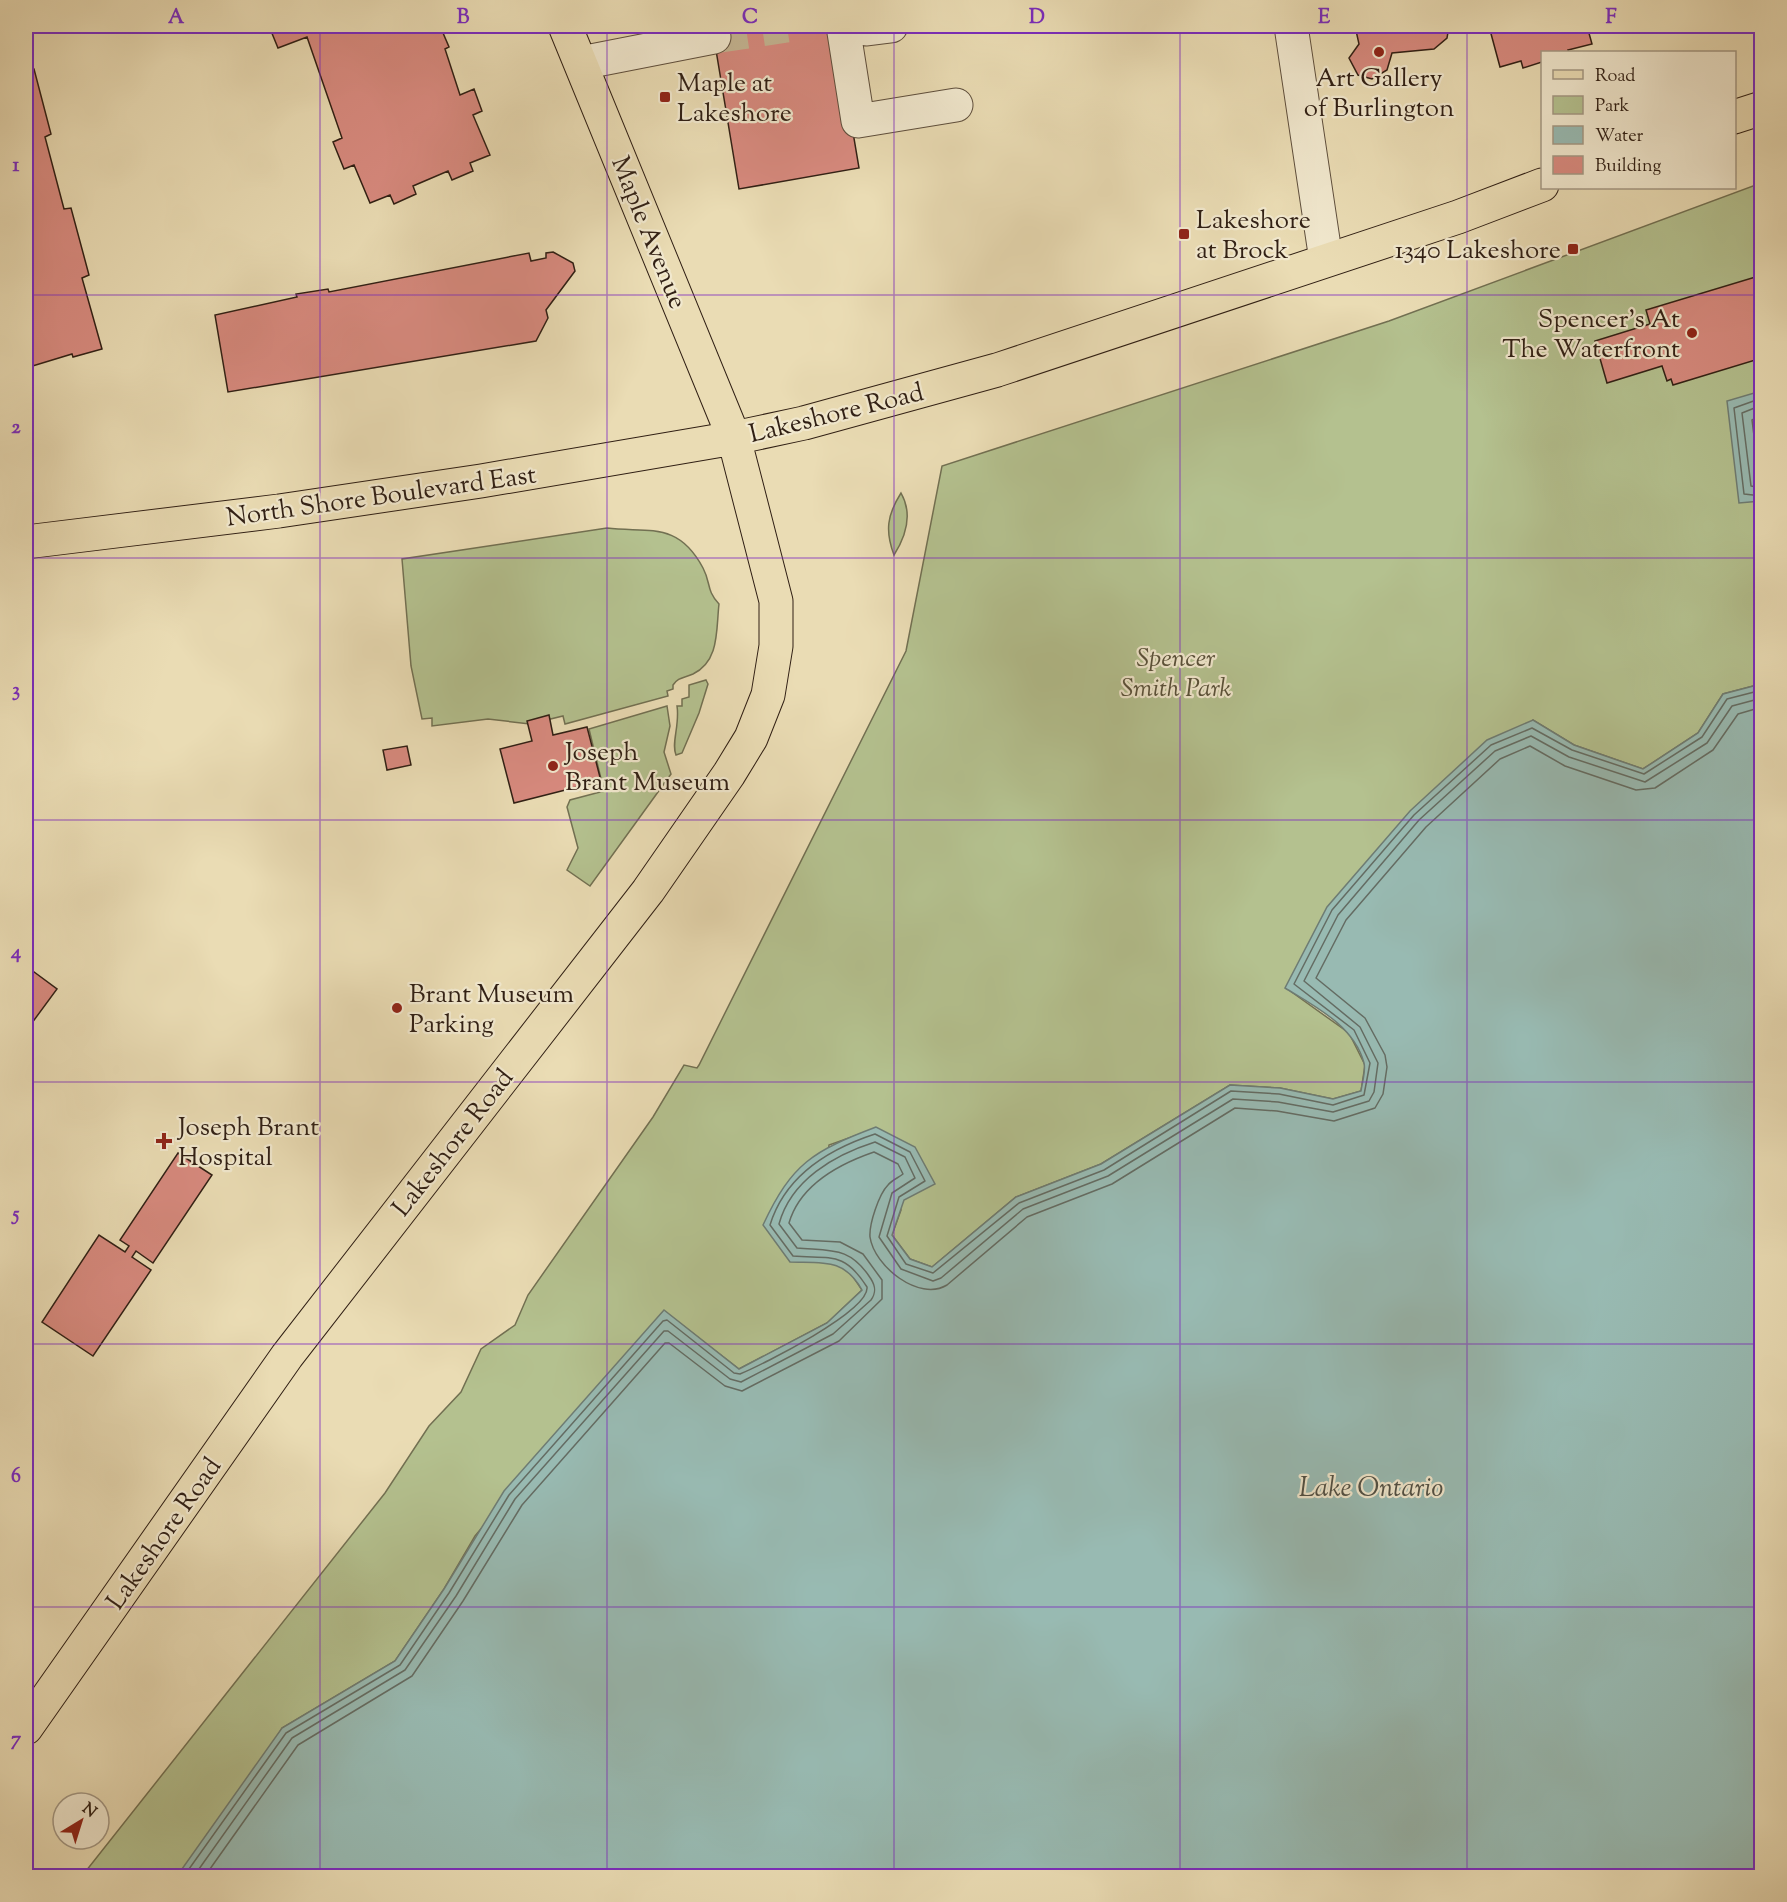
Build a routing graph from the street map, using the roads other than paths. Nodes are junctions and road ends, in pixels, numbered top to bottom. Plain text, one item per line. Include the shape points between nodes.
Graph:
1 (566, 26) edge
2 (843, 26) edge
3 (859, 26) edge
4 (891, 26) edge
5 (1291, 26) edge
6 (714, 37) tunnel mouth
7 (580, 63) junction
8 (956, 105) dead end
9 (1761, 108) edge
10 (1736, 116) edge
11 (1541, 185) edge
12 (1326, 260) junction
13 (734, 438) junction
14 (26, 542) edge
15 (26, 1728) edge

1 - 7 main road, Maple Avenue
2 - 8 street via 858,121
3 - 4 street
5 - 12 street
6 - 7 street
7 - 13 main road, Maple Avenue
9 - 10 main road
11 - 12 main road, Lakeshore Road
12 - 13 main road, Lakeshore Road via 997,370 804,423
13 - 14 main road, North Shore Boulevard East via 308,507
13 - 15 main road, Lakeshore Road via 776,601 776,646 768,695 751,738 648,891 287,1356

